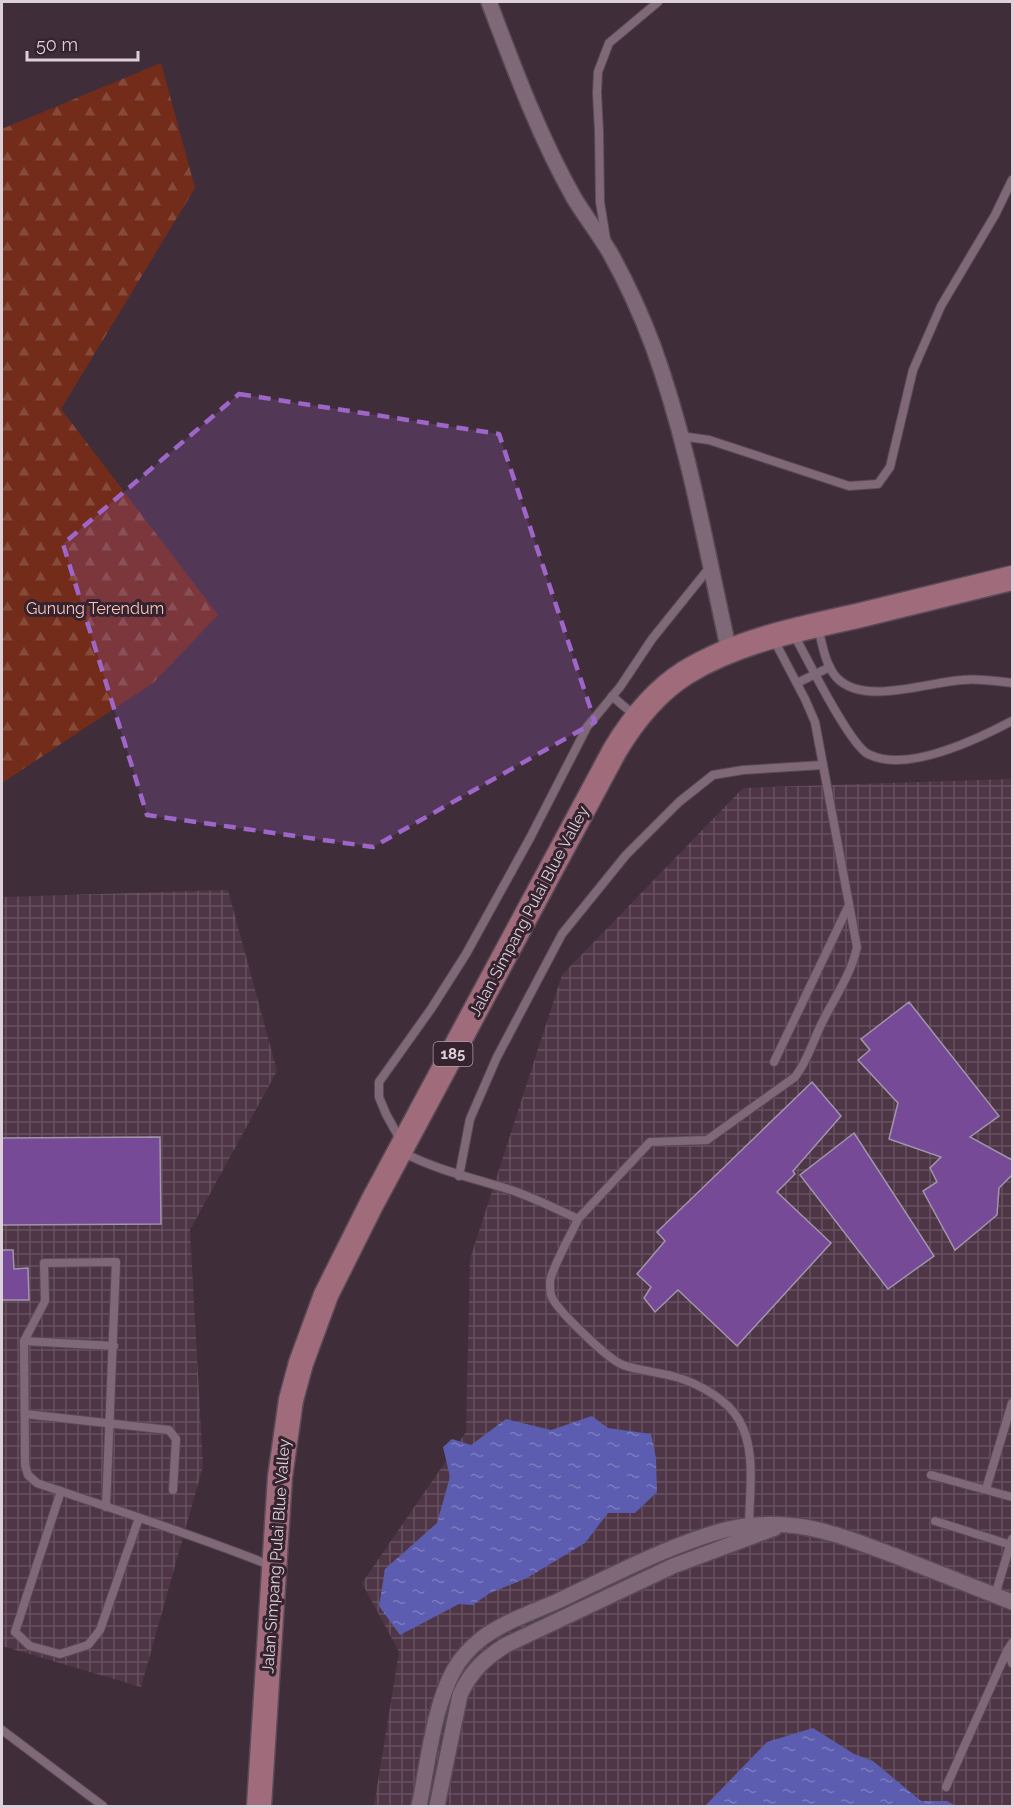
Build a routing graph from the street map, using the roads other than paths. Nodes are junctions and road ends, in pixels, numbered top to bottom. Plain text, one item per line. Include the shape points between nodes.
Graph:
1 (489, 2) edge
2 (658, 2) edge
3 (1012, 180) edge
4 (608, 249) junction
5 (680, 436) junction
6 (710, 566) junction
7 (1012, 578) edge
8 (817, 625) junction
9 (782, 634) junction
10 (729, 651) junction
11 (830, 667) junction
12 (816, 674) junction
13 (797, 683) junction
14 (1012, 683) edge
15 (612, 696) junction
16 (636, 717) junction
17 (1012, 721) edge
18 (823, 765) junction
19 (848, 907) junction
20 (774, 1062) dead end
21 (401, 1148) junction
22 (459, 1176) junction
23 (578, 1219) junction
24 (24, 1341) junction
25 (114, 1346) junction
26 (1012, 1403) edge
27 (25, 1414) junction
28 (109, 1422) junction
29 (930, 1475) dead end
30 (986, 1489) junction
31 (173, 1490) dead end
32 (61, 1491) junction
33 (1012, 1497) edge
34 (106, 1507) junction
35 (139, 1518) junction
36 (936, 1521) dead end
37 (749, 1532) junction
38 (1012, 1542) edge
39 (273, 1566) junction
40 (995, 1595) junction
41 (1012, 1602) edge
42 (1012, 1642) edge
43 (1007, 1651) junction
44 (1012, 1663) edge
45 (454, 1670) junction
46 (467, 1679) junction
47 (2, 1730) edge
48 (946, 1787) dead end
49 (103, 1806) edge
50 (259, 1806) edge
51 (419, 1806) edge
52 (437, 1806) edge

1 - 4 street via 551,151 574,197
2 - 4 lane via 609,43 598,72 600,202
3 - 5 lane via 941,306 913,370 890,467 878,484 849,486 709,440
4 - 5 street via 652,345
5 - 6 street
6 - 10 street
6 - 15 lane
7 - 8 main road, Jalan Simpang Pulai Blue Valley / 185
8 - 9 main road, Jalan Simpang Pulai Blue Valley / 185
8 - 11 lane
9 - 10 main road, Jalan Simpang Pulai Blue Valley / 185
9 - 12 lane
9 - 13 lane
10 - 16 main road, Jalan Simpang Pulai Blue Valley / 185 via 684,674
11 - 12 lane
11 - 14 lane via 837,678 862,691 963,679
12 - 13 lane
12 - 17 lane via 854,741 867,754 879,758 912,758 960,747
13 - 18 lane via 815,722
15 - 16 lane
15 - 21 lane via 587,727 466,954 379,1082 379,1097
16 - 21 main road, Jalan Simpang Pulai Blue Valley / 185
18 - 19 lane
18 - 22 lane via 713,775 679,802 626,855 562,934 497,1057 470,1119
19 - 20 lane
19 - 23 lane via 857,947 855,960 795,1077 706,1140 650,1142
21 - 22 lane via 428,1165
21 - 39 main road, Jalan Simpang Pulai Blue Valley / 185 via 326,1295 301,1363 285,1434
22 - 23 lane via 516,1192
23 - 37 lane via 550,1280 551,1296 559,1309 620,1364 677,1377 727,1404 748,1437
24 - 25 lane
24 - 25 lane via 45,1301 44,1263 116,1262
24 - 27 lane
25 - 28 lane
26 - 30 lane
27 - 28 lane
27 - 32 lane via 28,1474 37,1483
28 - 31 lane via 169,1430 176,1439
28 - 34 lane
29 - 30 lane
30 - 33 lane
32 - 34 lane
32 - 35 lane via 15,1632 30,1646 60,1654 88,1645 100,1630
34 - 35 lane
35 - 39 lane
36 - 38 lane
37 - 40 street via 783,1525 837,1535
37 - 45 street via 720,1531 498,1628 466,1654
37 - 46 street via 506,1645
38 - 40 lane
39 - 50 main road, Jalan Simpang Pulai Blue Valley / 185
40 - 41 street
42 - 43 lane
43 - 44 lane
43 - 48 lane
45 - 46 street
45 - 51 street via 435,1724
46 - 52 street via 460,1695
47 - 49 lane

